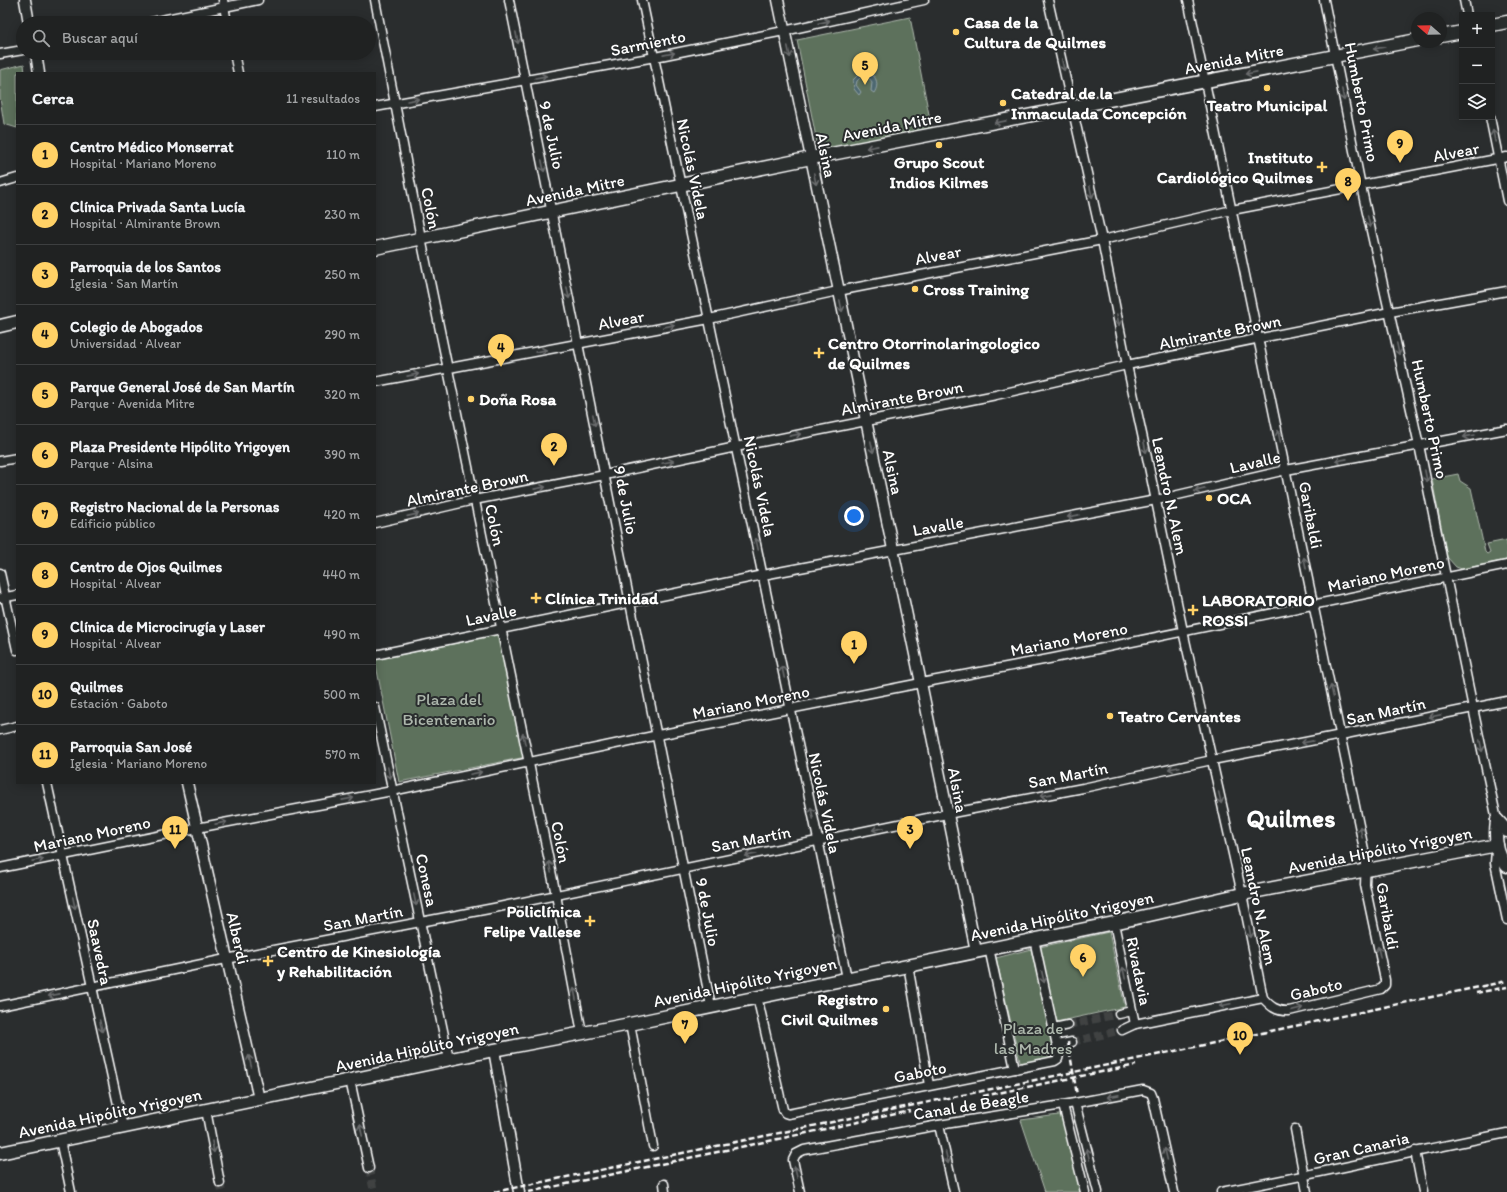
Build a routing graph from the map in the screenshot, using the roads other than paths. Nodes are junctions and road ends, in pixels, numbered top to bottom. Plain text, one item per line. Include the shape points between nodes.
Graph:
1 (25, 0) edge
2 (258, 0) edge
3 (375, 0) edge
4 (509, 0) edge
5 (642, 0) edge
6 (778, 0) edge
7 (924, 0) edge
8 (1048, 0) edge
9 (1188, 0) edge
10 (1324, 0) edge
11 (1464, 0) edge
12 (914, 1) edge
13 (224, 3) edge
14 (1466, 12) edge
15 (28, 16) edge
16 (174, 16) edge
17 (227, 16) edge
18 (1507, 22) edge
19 (1495, 24) edge
20 (784, 31) junction
21 (1459, 33) edge
22 (1447, 35) edge
23 (1411, 41) edge
24 (16, 51) edge
25 (0, 54) edge
26 (1336, 56) junction
27 (655, 57) junction
28 (37, 60) edge
29 (235, 60) edge
30 (39, 72) edge
31 (238, 72) edge
32 (525, 80) junction
33 (1204, 82) junction
34 (396, 103) junction
35 (376, 107) edge
36 (1072, 108) junction
37 (1491, 120) edge
38 (1507, 157) edge
39 (811, 158) junction
40 (1498, 159) junction
41 (16, 178) edge
42 (0, 183) edge
43 (680, 185) junction
44 (1361, 186) junction
45 (1507, 201) edge
46 (1232, 210) junction
47 (552, 212) junction
48 (421, 238) junction
49 (1102, 240) junction
50 (376, 248) edge
51 (838, 290) junction
52 (1507, 291) edge
53 (1390, 312) junction
54 (709, 319) junction
55 (16, 322) edge
56 (0, 326) edge
57 (1258, 340) junction
58 (579, 343) junction
59 (1127, 365) junction
60 (448, 368) junction
61 (376, 382) edge
62 (866, 421) junction
63 (1507, 429) edge
64 (1419, 445) junction
65 (736, 447) junction
66 (16, 458) edge
67 (0, 461) edge
68 (1286, 470) junction
69 (605, 475) junction
70 (474, 500) junction
71 (1156, 500) junction
72 (376, 523) edge
73 (893, 550) junction
74 (1507, 564) edge
75 (0, 573) edge
76 (763, 575) junction
77 (1446, 577) junction
78 (16, 595) edge
79 (3, 598) edge
80 (631, 602) junction
81 (1314, 605) junction
82 (500, 628) junction
83 (1183, 631) junction
84 (16, 646) edge
85 (376, 655) edge
86 (921, 683) junction
87 (1507, 701) edge
88 (1473, 708) junction
89 (791, 710) junction
90 (376, 712) edge
91 (16, 726) edge
92 (0, 730) edge
93 (1342, 735) junction
94 (658, 736) junction
95 (1212, 760) junction
96 (529, 762) junction
97 (47, 784) edge
98 (187, 784) edge
99 (392, 791) junction
100 (947, 814) junction
101 (1497, 820) junction
102 (197, 828) junction
103 (1507, 831) edge
104 (818, 841) junction
105 (1497, 845) junction
106 (64, 856) junction
107 (1507, 866) edge
108 (0, 868) edge
109 (684, 868) junction
110 (1366, 870) junction
111 (1242, 894) junction
112 (556, 895) junction
113 (1507, 920) edge
114 (420, 922) junction
115 (1114, 923) junction
116 (1034, 939) junction
117 (990, 948) junction
118 (976, 951) junction
119 (226, 959) junction
120 (908, 965) junction
121 (847, 978) junction
122 (92, 988) junction
123 (1381, 989) joint
124 (757, 996) junction
125 (1263, 998) junction
126 (0, 1006) edge
127 (711, 1006) junction
128 (1132, 1011) junction
129 (1119, 1014) tunnel mouth
130 (630, 1024) junction
131 (1135, 1024) junction
132 (1068, 1025) tunnel mouth
133 (1054, 1028) junction
134 (1122, 1030) tunnel mouth
135 (582, 1032) junction
136 (1072, 1042) tunnel mouth
137 (1057, 1045) junction
138 (494, 1050) junction
139 (449, 1059) junction
140 (1015, 1069) junction
141 (350, 1080) junction
142 (929, 1085) junction
143 (259, 1099) junction
144 (1075, 1103) junction
145 (1063, 1105) junction
146 (206, 1110) junction
147 (939, 1125) junction
148 (123, 1127) junction
149 (1295, 1129) dead end
150 (1507, 1133) edge
151 (60, 1140) junction
152 (653, 1146) dead end
153 (1415, 1151) junction
154 (0, 1153) edge
155 (369, 1168) tunnel mouth
156 (1303, 1176) junction
157 (220, 1183) tunnel mouth
158 (518, 1190) edge
159 (71, 1192) edge
160 (800, 1192) edge
161 (954, 1192) edge
162 (1085, 1192) edge
163 (1098, 1192) edge
164 (1174, 1192) edge
165 (1221, 1192) edge
166 (1307, 1192) edge
167 (1423, 1192) edge

1 - 15 street
2 - 13 street
3 - 34 street, Colón
4 -> 32 street, 9 de Julio
5 - 27 street, Nicolás Videla
6 - 20 street, Alsina
7 - 12 street, Sarmiento
8 -> 36 street, Leandro N. Alem
9 - 33 street, Garibaldi
10 -> 26 street, Humberto Primo
11 - 14 street
20 -> 12 street, Sarmiento
13 - 16 street
13 - 17 street
18 - 19 main road
27 -> 20 street, Sarmiento
20 -> 39 street, Alsina
21 - 22 main road
23 -> 26 main road, Avenida Mitre
24 - 25 street
26 -> 33 main road, Avenida Mitre
26 -> 44 street, Humberto Primo
32 -> 27 street, Sarmiento
27 - 43 street, Nicolás Videla
28 - 30 street
29 - 31 street
34 -> 32 street, Sarmiento
32 -> 47 street, 9 de Julio
33 - 36 main road, Avenida Mitre
33 - 46 street, Garibaldi
34 - 35 street, Sarmiento
34 - 48 street, Colón
36 -> 39 main road, Avenida Mitre
36 -> 49 street, Leandro N. Alem
40 -> 37 street
38 - 40 street, Alvear
39 - 43 main road, Avenida Mitre
39 -> 51 street, Alsina
40 - 44 street, Alvear
40 - 45 street
41 - 42 street
43 - 47 main road, Avenida Mitre
43 - 54 street, Nicolás Videla
44 - 46 street, Alvear
44 -> 53 street, Humberto Primo
46 - 49 street, Alvear
46 - 57 street, Garibaldi
47 - 48 main road, Avenida Mitre
47 -> 58 street, 9 de Julio
48 - 50 main road, Avenida Mitre
48 - 60 street, Colón
49 - 51 street, Alvear
49 -> 59 street, Leandro N. Alem
54 -> 51 street, Alvear
51 -> 62 street, Alsina
52 - 53 street, Almirante Brown
53 - 57 street, Almirante Brown
53 -> 64 street, Humberto Primo
58 -> 54 street, Alvear
54 - 65 street, Nicolás Videla
55 - 56 main road
57 - 59 street, Almirante Brown
68 -> 57 street, Garibaldi
60 -> 58 street, Alvear
58 -> 69 street, 9 de Julio
59 - 62 street, Almirante Brown
59 -> 71 street, Leandro N. Alem
61 -> 60 street, Alvear
60 - 70 street, Colón
65 -> 62 street, Almirante Brown
62 -> 73 street, Alsina
63 -> 64 street, Lavalle
64 -> 68 street, Lavalle
64 -> 77 street, Humberto Primo
69 -> 65 street, Almirante Brown
76 -> 65 street, Nicolás Videla
66 - 67 street
68 -> 71 street, Lavalle
81 -> 68 street, Garibaldi
70 -> 69 street, Almirante Brown
69 - 80 street, 9 de Julio
72 -> 70 street, Almirante Brown
82 -> 70 street, Colón
71 -> 73 street, Lavalle
71 - 83 street, Leandro N. Alem
73 - 76 street, Lavalle
73 - 86 street, Alsina
74 - 77 street, Mariano Moreno
75 - 79 street
76 - 80 street, Lavalle
89 -> 76 street, Nicolás Videla
77 - 81 street, Mariano Moreno
77 - 88 street, Humberto Primo
78 - 79 street
79 - 84 street
80 - 82 street, Lavalle
80 - 94 street, 9 de Julio
81 - 83 street, Mariano Moreno
93 -> 81 street, Garibaldi
82 - 85 street, Lavalle
96 -> 82 street, Colón
83 - 86 street, Mariano Moreno
83 - 95 street, Leandro N. Alem
86 - 89 street, Mariano Moreno
86 - 100 street, Alsina
87 - 88 street, San Martín
88 -> 93 street, San Martín
88 -> 101 street, Humberto Primo
89 - 94 street, Mariano Moreno
104 -> 89 street, Nicolás Videla
90 -> 99 street, Conesa
91 - 92 street
93 -> 95 street, San Martín
110 -> 93 street, Garibaldi
94 - 96 street, Mariano Moreno
94 - 109 street, 9 de Julio
95 -> 100 street, San Martín
95 -> 111 street, Leandro N. Alem
99 -> 96 street, Mariano Moreno
112 -> 96 street, Colón
97 - 106 street, Saavedra
98 - 102 street, Alberdi
102 -> 99 street, Mariano Moreno
99 -> 114 street, Conesa
100 -> 104 street, San Martín
100 - 118 street, Alsina
101 - 103 main road
101 - 105 main road, Humberto Primo
102 - 106 street, Mariano Moreno
102 - 119 street, Alberdi
104 -> 109 street, San Martín
121 -> 104 street, Nicolás Videla
105 - 107 main road, Humberto Primo via 1501,860
105 - 110 main road, Avenida Hipólito Yrigoyen
105 - 113 street, Humberto Primo via 1495,863
108 -> 106 street, Mariano Moreno
106 -> 122 street, Saavedra
109 - 112 street, San Martín
109 - 127 street, 9 de Julio
110 - 111 main road, Avenida Hipólito Yrigoyen
123 -> 110 street, Garibaldi via 1385,985 1385,980 1365,885
111 - 115 main road, Avenida Hipólito Yrigoyen
111 -> 125 street, Leandro N. Alem
112 - 114 street, San Martín
135 -> 112 street, Colón
114 - 119 street, San Martín
114 - 139 street, Conesa
115 - 116 main road, Avenida Hipólito Yrigoyen
128 -> 115 street, Rivadavia
116 - 117 main road, Avenida Hipólito Yrigoyen
116 -> 133 street
117 - 118 main road, Avenida Hipólito Yrigoyen
117 - 140 street
118 - 120 main road, Avenida Hipólito Yrigoyen
119 - 122 street, San Martín
143 -> 119 street, Alberdi
120 - 121 main road, Avenida Hipólito Yrigoyen
120 - 142 street
121 - 124 main road, Avenida Hipólito Yrigoyen
122 -> 126 street, San Martín
122 -> 148 street, Saavedra
125 -> 123 street, Gaboto via 1270,1006 1289,1012
124 - 127 main road, Avenida Hipólito Yrigoyen
124 - 142 street, Gaboto via 785,1113
125 -> 131 street
127 - 130 main road, Avenida Hipólito Yrigoyen
128 - 129 street
128 - 131 street, Rivadavia
130 - 135 main road, Avenida Hipólito Yrigoyen
130 - 152 street
131 - 134 street
132 - 133 street
133 - 137 street
135 - 138 main road, Avenida Hipólito Yrigoyen
136 - 137 street
137 - 140 street, Gaboto via 1058,1059
138 - 139 main road, Avenida Hipólito Yrigoyen
138 -> 158 street
139 - 141 main road, Avenida Hipólito Yrigoyen
140 - 142 street, Gaboto
141 - 143 main road, Avenida Hipólito Yrigoyen
155 -> 141 street
143 - 146 main road, Avenida Hipólito Yrigoyen
144 - 145 street, Canal de Beagle
163 -> 144 street
164 -> 144 street, Canal de Beagle via 1151,1093 1143,1090
145 - 147 street, Canal de Beagle
145 - 162 street
146 - 148 main road, Avenida Hipólito Yrigoyen
146 -> 157 street
160 -> 147 street, Canal de Beagle via 793,1160 796,1154 804,1150
147 -> 161 street
148 - 151 main road, Avenida Hipólito Yrigoyen
149 - 156 street
150 - 153 street, Gran Canaria
151 - 154 main road, Avenida Hipólito Yrigoyen
151 - 159 street
153 - 156 street, Gran Canaria
153 - 167 street
156 - 165 street, Gran Canaria
156 - 166 street

